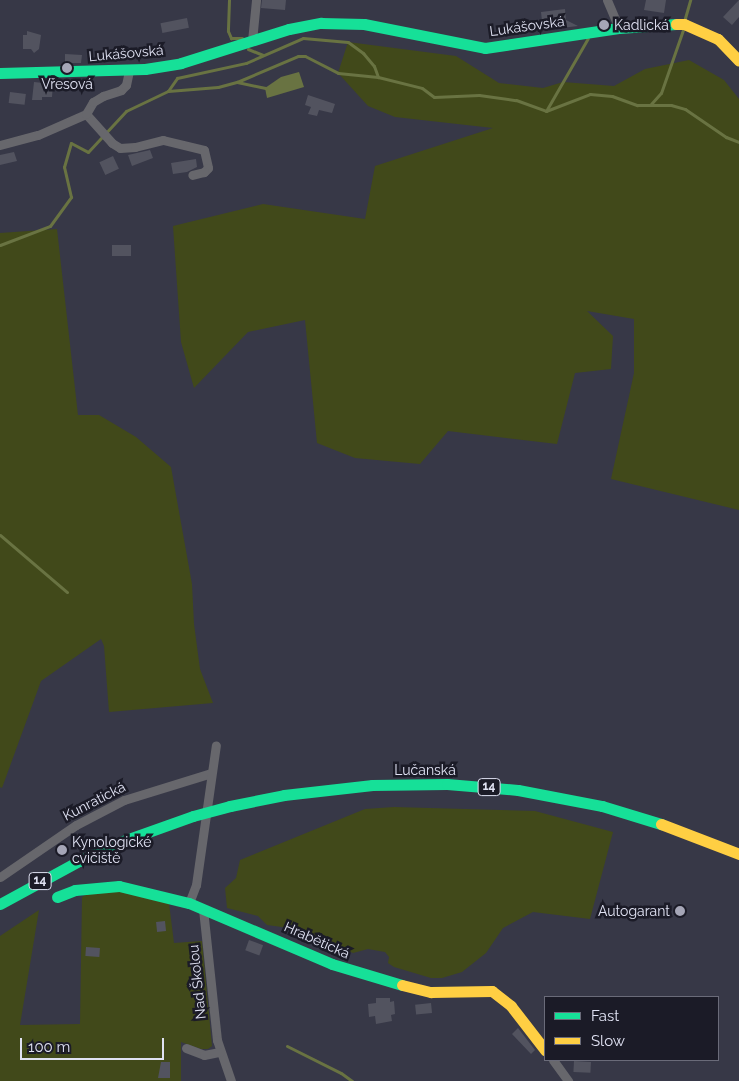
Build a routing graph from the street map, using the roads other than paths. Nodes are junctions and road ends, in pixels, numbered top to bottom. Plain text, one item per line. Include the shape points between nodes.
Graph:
1 (256, 0) edge
2 (607, 0) edge
3 (619, 28) junction
4 (252, 41) junction
5 (739, 61) edge
6 (129, 71) junction
7 (0, 73) edge
8 (86, 114) junction
9 (0, 145) edge
10 (192, 175) dead end
11 (216, 745) dead end
12 (211, 773) junction
13 (739, 854) edge
14 (0, 877) edge
15 (57, 897) dead end
16 (189, 903) junction
17 (0, 904) edge
18 (203, 909) junction
19 (186, 1048) dead end
20 (544, 1049) edge
21 (220, 1052) junction
22 (554, 1061) edge
23 (231, 1081) edge
24 (568, 1081) edge

1 - 4 street
2 - 3 street
3 - 4 street, Lukášovská via 485,48 364,24 321,22
3 - 5 street, Lukášovská via 668,23 695,27 718,39
4 - 6 street, Lukášovská via 181,63
6 - 7 street, Lukášovská
6 - 8 street via 126,85 93,102
8 - 9 street via 38,135
8 - 10 street via 120,148 164,140 204,150 208,168
11 - 12 street
12 - 14 street, Kunratická via 124,800 76,825
12 - 16 street via 196,885
13 - 17 street, Lučanská / 14, bridge via 677,829 602,806 485,787 372,785 284,795 193,816 78,861
15 - 16 street, Hrabětická via 75,890 119,886
16 - 18 street, Hrabětická
18 - 20 street, Hrabětická via 371,978 420,991 492,991 511,1006
18 - 21 street, Nad Školou
19 - 21 street via 204,1054
21 - 23 street, Nad Školou
22 - 24 street

